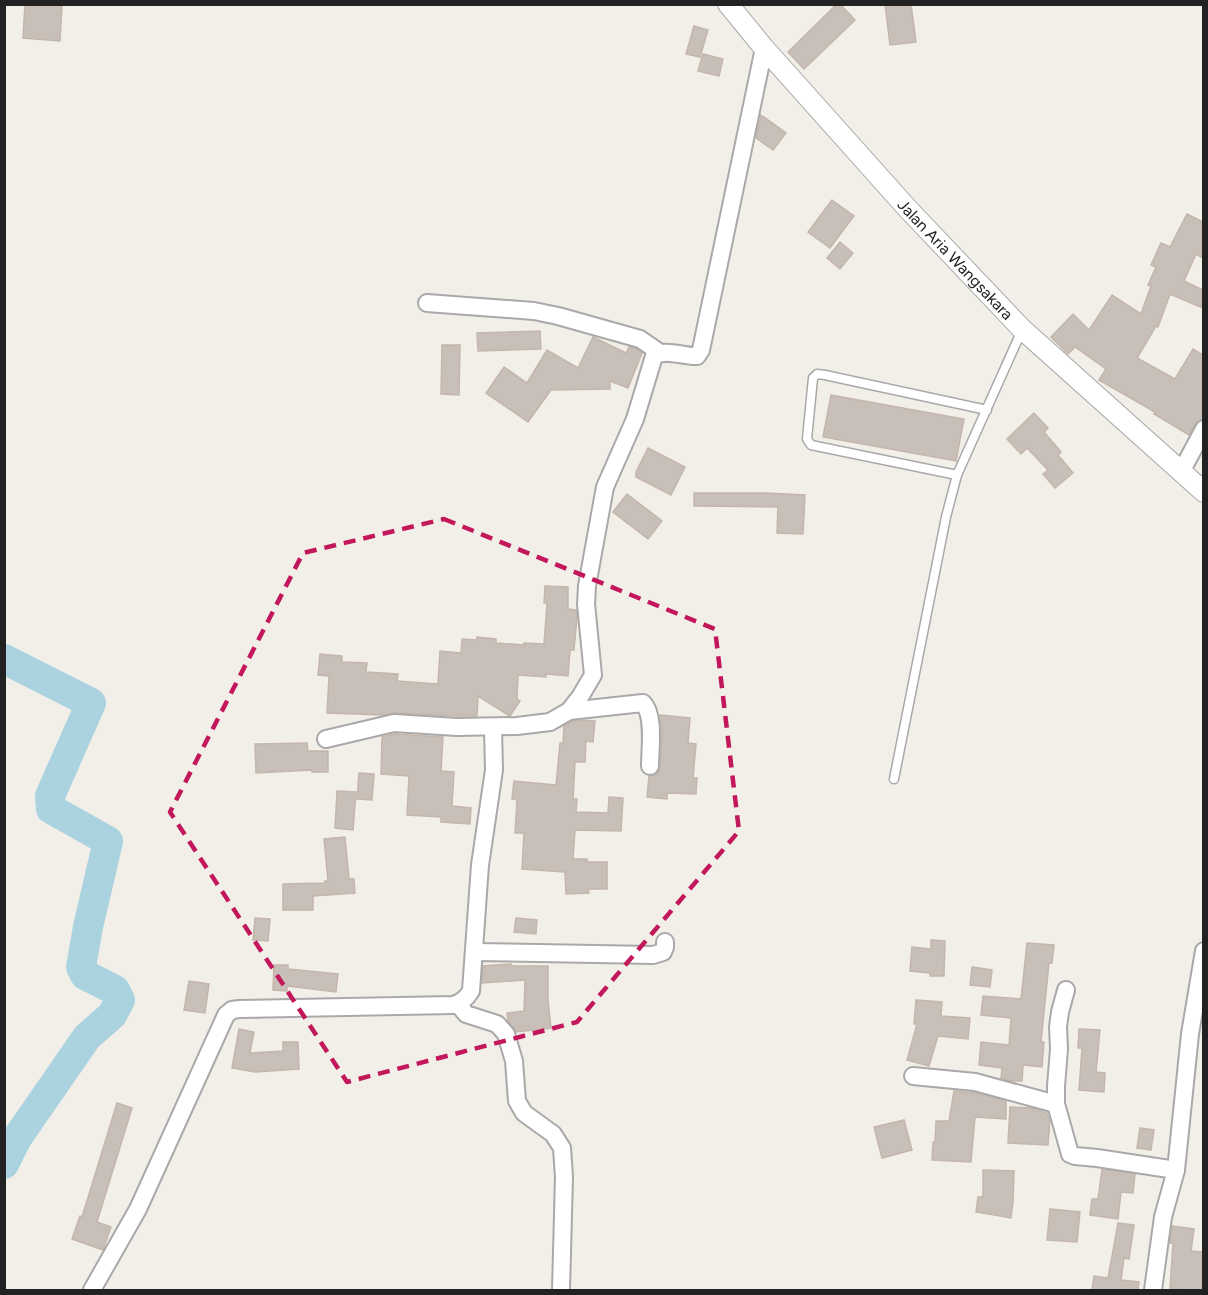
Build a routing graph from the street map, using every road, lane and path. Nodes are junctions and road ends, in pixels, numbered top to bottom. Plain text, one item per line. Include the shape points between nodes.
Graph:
1 (728, 4) edge
2 (764, 48) junction
3 (427, 303) dead end
4 (1022, 329) junction
5 (659, 352) junction
6 (987, 410) junction
7 (1203, 429) edge
8 (1181, 472) junction
9 (957, 475) junction
10 (1203, 492) edge
11 (569, 711) junction
12 (493, 728) junction
13 (326, 739) dead end
14 (650, 766) dead end
15 (894, 779) dead end
16 (665, 942) dead end
17 (474, 951) junction
18 (1203, 951) edge
19 (1066, 990) dead end
20 (458, 1004) junction
21 (1197, 1035) edge
22 (913, 1076) dead end
23 (1056, 1104) junction
24 (1176, 1170) junction
25 (92, 1290) edge
26 (561, 1290) edge
27 (1153, 1290) edge

1 - 2 street, Jalan Aria Wangsakara
2 - 4 street, Jalan Aria Wangsakara
2 - 5 street via 701,350 697,356 688,357
3 - 5 street via 558,316 640,339
4 - 6 lane
4 - 8 street, Jalan Aria Wangsakara
5 - 11 street via 654,356 635,419 605,487 587,586 592,675
6 - 9 lane
6 - 9 lane via 825,375 813,378 807,439 811,445
7 - 8 street
8 - 10 street, Jalan Aria Wangsakara
9 - 15 lane
11 - 12 street via 550,722
11 - 14 street via 643,703 650,721
12 - 13 street via 394,723
12 - 17 street via 494,770 480,865
16 - 17 street via 663,952 653,955
17 - 20 street via 471,991
18 - 21 street
19 - 23 street via 1058,1027
20 - 25 street via 232,1010 226,1015 138,1209
20 - 26 street via 466,1014 497,1024 506,1034 514,1061 517,1101 524,1113 553,1134 562,1148
21 - 24 street
22 - 23 street via 975,1082
23 - 24 street via 1071,1154
24 - 27 street via 1163,1217

